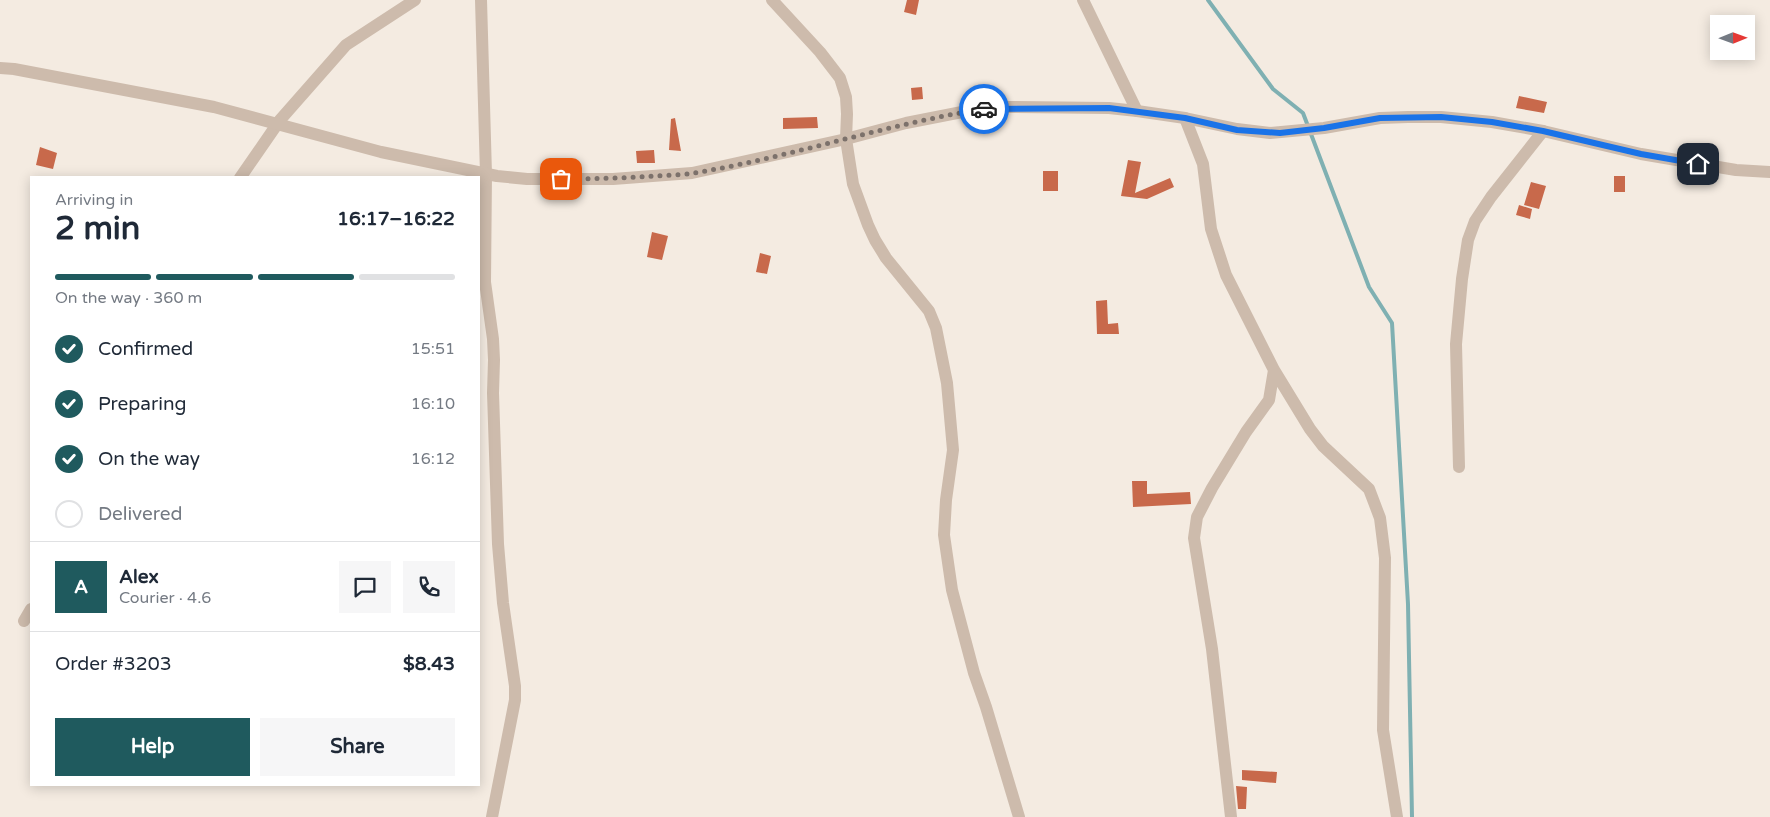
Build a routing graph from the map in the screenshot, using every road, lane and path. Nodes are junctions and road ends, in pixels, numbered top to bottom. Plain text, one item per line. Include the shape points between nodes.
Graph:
1 (416, 0) edge
2 (481, 0) edge
3 (772, 0) edge
4 (1083, 0) edge
5 (0, 68) edge
6 (1137, 111) junction
7 (1185, 118) junction
8 (278, 124) junction
9 (1543, 131) junction
10 (846, 139) junction
11 (1770, 172) edge
12 (486, 174) junction
13 (241, 176) edge
14 (1274, 370) junction
15 (1458, 467) dead end
16 (30, 611) edge
17 (24, 621) dead end
18 (492, 817) edge
19 (1019, 817) edge
20 (1231, 817) edge
21 (1397, 817) edge

1 - 8 street via 346,44
2 - 12 street
3 - 10 street via 840,78 846,97
4 - 6 street
5 - 8 street via 167,97
6 - 7 street
6 - 10 street via 985,108 906,123
7 - 9 street via 1237,130 1270,133 1408,117 1492,122
7 - 14 street via 1203,164 1211,230 1226,275
8 - 12 street via 381,152
8 - 13 street
9 - 11 street via 1641,154 1736,170
9 - 15 street via 1491,197 1468,240 1456,344
10 - 12 street via 692,174 613,179 527,179
10 - 19 street via 853,184 875,240 929,311 936,328 947,383 953,450 944,535 952,590
12 - 18 street via 486,282 494,360 498,544 515,686
14 - 20 street via 1269,400 1212,488 1197,517 1194,538 1212,649
14 - 21 street via 1323,446 1368,489 1380,518 1385,558 1383,730
16 - 17 street

